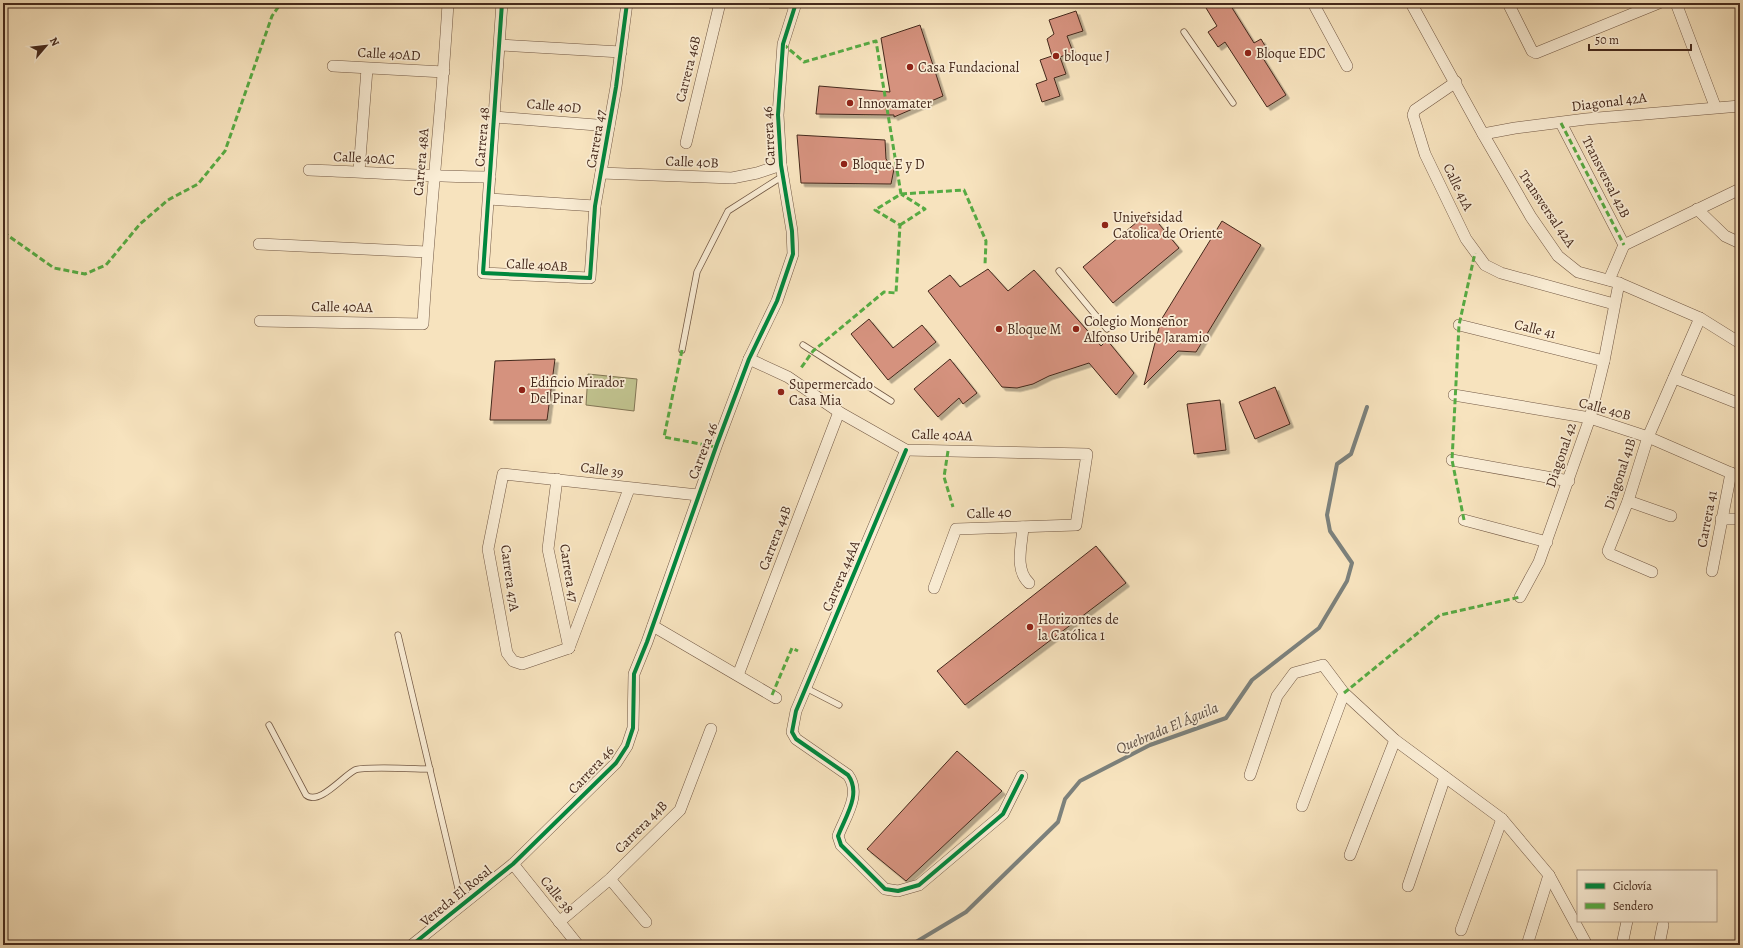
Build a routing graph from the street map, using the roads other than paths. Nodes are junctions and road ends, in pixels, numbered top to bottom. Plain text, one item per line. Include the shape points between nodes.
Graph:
1 (448, 3) edge
2 (502, 3) edge
3 (627, 3) edge
4 (720, 3) edge
5 (772, 3) edge
6 (790, 3) edge
7 (796, 3) edge
8 (1313, 3) edge
9 (1411, 3) edge
10 (1508, 3) edge
11 (1659, 3) edge
12 (1676, 3) edge
13 (1184, 32) dead end
14 (500, 45) junction
15 (621, 52) junction
16 (333, 66) dead end
17 (1347, 66) dead end
18 (367, 69) junction
19 (444, 72) junction
20 (1456, 82) junction
21 (1233, 103) dead end
22 (1715, 106) junction
23 (1740, 106) edge
24 (495, 117) junction
25 (1562, 123) junction
26 (610, 126) junction
27 (1483, 134) junction
28 (686, 142) dead end
29 (781, 165) junction
30 (309, 170) dead end
31 (359, 171) junction
32 (601, 173) junction
33 (783, 176) junction
34 (436, 177) junction
35 (490, 177) junction
36 (1740, 189) edge
37 (489, 199) junction
38 (595, 206) junction
39 (1697, 209) junction
40 (1740, 242) edge
41 (259, 244) dead end
42 (1624, 245) junction
43 (427, 252) junction
44 (1059, 271) dead end
45 (483, 273) joint
46 (590, 278) joint
47 (1614, 281) junction
48 (1614, 304) junction
49 (1700, 318) junction
50 (260, 321) dead end
51 (423, 324) joint
52 (1458, 325) dead end
53 (1107, 329) dead end
54 (1740, 343) edge
55 (803, 345) dead end
56 (682, 350) dead end
57 (749, 359) junction
58 (1604, 361) junction
59 (1674, 378) junction
60 (1454, 395) dead end
61 (891, 401) dead end
62 (1740, 404) edge
63 (839, 412) junction
64 (1590, 418) junction
65 (1648, 437) junction
66 (906, 450) junction
67 (1452, 460) dead end
68 (503, 474) joint
69 (1736, 475) edge
70 (557, 479) junction
71 (1569, 481) junction
72 (629, 489) junction
73 (698, 496) junction
74 (1628, 501) junction
75 (1671, 516) dead end
76 (1721, 519) junction
77 (1740, 519) edge
78 (1464, 520) dead end
79 (1076, 525) joint
80 (1023, 526) junction
81 (1547, 542) junction
82 (1712, 571) dead end
83 (1652, 572) dead end
84 (1029, 583) dead end
85 (934, 588) dead end
86 (1520, 597) dead end
87 (653, 626) junction
88 (398, 635) dead end
89 (569, 648) junction
90 (738, 675) junction
91 (806, 688) junction
92 (1344, 693) junction
93 (776, 698) dead end
94 (839, 706) dead end
95 (269, 725) dead end
96 (711, 730) dead end
97 (1395, 740) junction
98 (430, 769) junction
99 (1250, 775) dead end
100 (1022, 776) dead end
101 (1445, 777) junction
102 (1302, 806) dead end
103 (1502, 819) junction
104 (1350, 855) dead end
105 (513, 864) junction
106 (1549, 875) junction
107 (610, 879) junction
108 (1408, 886) dead end
109 (462, 906) junction
110 (559, 922) junction
111 (646, 922) dead end
112 (1627, 922) edge
113 (1663, 925) dead end
114 (1461, 930) dead end
115 (412, 945) edge
116 (578, 945) edge
117 (1526, 945) edge
118 (1587, 945) edge
119 (1622, 945) edge
120 (1659, 945) edge

1 - 19 street, Carrera 48A
2 - 14 street, Carrera 48
3 - 15 street, Carrera 47
4 - 28 street, Carrera 46B
5 - 6 street
7 - 29 street, Carrera 46 via 783,44 781,61 778,115
8 - 17 street
9 - 20 street, Transversal 42A
10 - 11 street via 1532,51 1536,54
12 - 22 street
13 - 21 lane
14 - 15 street
14 - 24 street, Carrera 48
15 - 26 street, Carrera 47
16 - 18 street, Calle 40AD
18 - 19 street, Calle 40AD
18 - 31 street
19 - 34 street, Carrera 48A
20 - 27 street, Transversal 42A
20 - 48 street, Calle 41A via 1415,110 1413,116 1425,154 1466,239 1485,266 1501,273
22 - 23 street, Diagonal 42A
22 - 25 street, Diagonal 42A
24 - 26 street, Calle 40D
24 - 35 street, Carrera 48
25 - 27 street, Diagonal 42A
25 - 42 street, Transversal 42B
26 - 32 street, Carrera 47
27 - 47 street, Transversal 42A via 1531,217 1558,256 1578,272
29 - 32 street, Calle 40B via 732,178
29 - 33 street, Carrera 46
30 - 31 street, Calle 40AC
31 - 34 street, Calle 40AC
32 - 38 street, Carrera 47
33 - 56 lane via 728,211 697,272
33 - 57 street, Carrera 46 via 793,254 778,301
34 - 35 street, Calle 40AC
34 - 43 street, Carrera 48A
35 - 37 street, Carrera 48
36 - 39 street
37 - 38 street
37 - 45 street, Carrera 48
38 - 46 street, Carrera 47
39 - 40 street via 1725,236
39 - 42 street
41 - 43 street
42 - 47 street, Diagonal 42
43 - 51 street, Carrera 48A
44 - 53 lane
45 - 46 street, Calle 40AB
47 - 48 street, Diagonal 42
47 - 49 street, Transversal 42A
48 - 58 street, Diagonal 42
49 - 54 street, Transversal 42A
49 - 59 street, Diagonal 41B
50 - 51 street, Calle 40AA
52 - 58 street, Calle 41
55 - 61 lane
57 - 63 street, Calle 40AA via 788,377
57 - 73 street, Carrera 46
58 - 64 street, Diagonal 42
59 - 62 street
59 - 65 street, Diagonal 41B
60 - 64 street, Calle 40B
63 - 66 street, Calle 40AA
63 - 90 street, Carrera 44B
64 - 65 street, Calle 40B
64 - 71 street, Diagonal 42
65 - 69 street, Calle 40B
65 - 74 street, Diagonal 41B
66 - 79 street, Calle 40AA via 1087,454
66 - 91 street, Carrera 44AA
67 - 71 street
68 - 70 street, Calle 39
68 - 89 street, Carrera 47A via 488,549 507,653 513,662 522,664
69 - 76 street, Carrera 41
70 - 72 street, Calle 39
70 - 89 street, Carrera 47 via 548,549
71 - 81 street, Diagonal 42
72 - 73 street, Calle 39
72 - 89 street
73 - 87 street, Carrera 46
74 - 75 street
74 - 83 street, Diagonal 41B via 1608,551
76 - 77 street
76 - 82 street, Carrera 41
78 - 81 street
79 - 80 street, Calle 40
80 - 84 street, Calle 40 via 1020,569 1022,576
80 - 85 street, Calle 40 via 956,529
81 - 86 street, Diagonal 42
87 - 90 street
87 - 105 street, Carrera 46 via 634,674 633,728 627,746 616,763
88 - 98 lane
90 - 93 street
91 - 94 lane
91 - 100 street, Carrera 44AA via 792,728 796,739 852,780 854,797 838,836 841,845 885,889 898,891 919,885 1004,814
92 - 97 street
92 - 99 street via 1323,665 1294,673 1277,696
92 - 102 street
95 - 98 lane via 309,798 318,798 358,769
96 - 107 street, Carrera 44B via 680,810
97 - 101 street
97 - 104 street
98 - 109 lane
101 - 103 street
101 - 108 street
103 - 106 street
103 - 114 street
105 - 109 street, Vereda El Rosal
105 - 110 street, Calle 38
106 - 117 street
106 - 118 street
107 - 110 street, Carrera 44B
107 - 111 street
109 - 115 street, Vereda El Rosal
110 - 116 street, Calle 38
112 - 119 street
113 - 120 street

